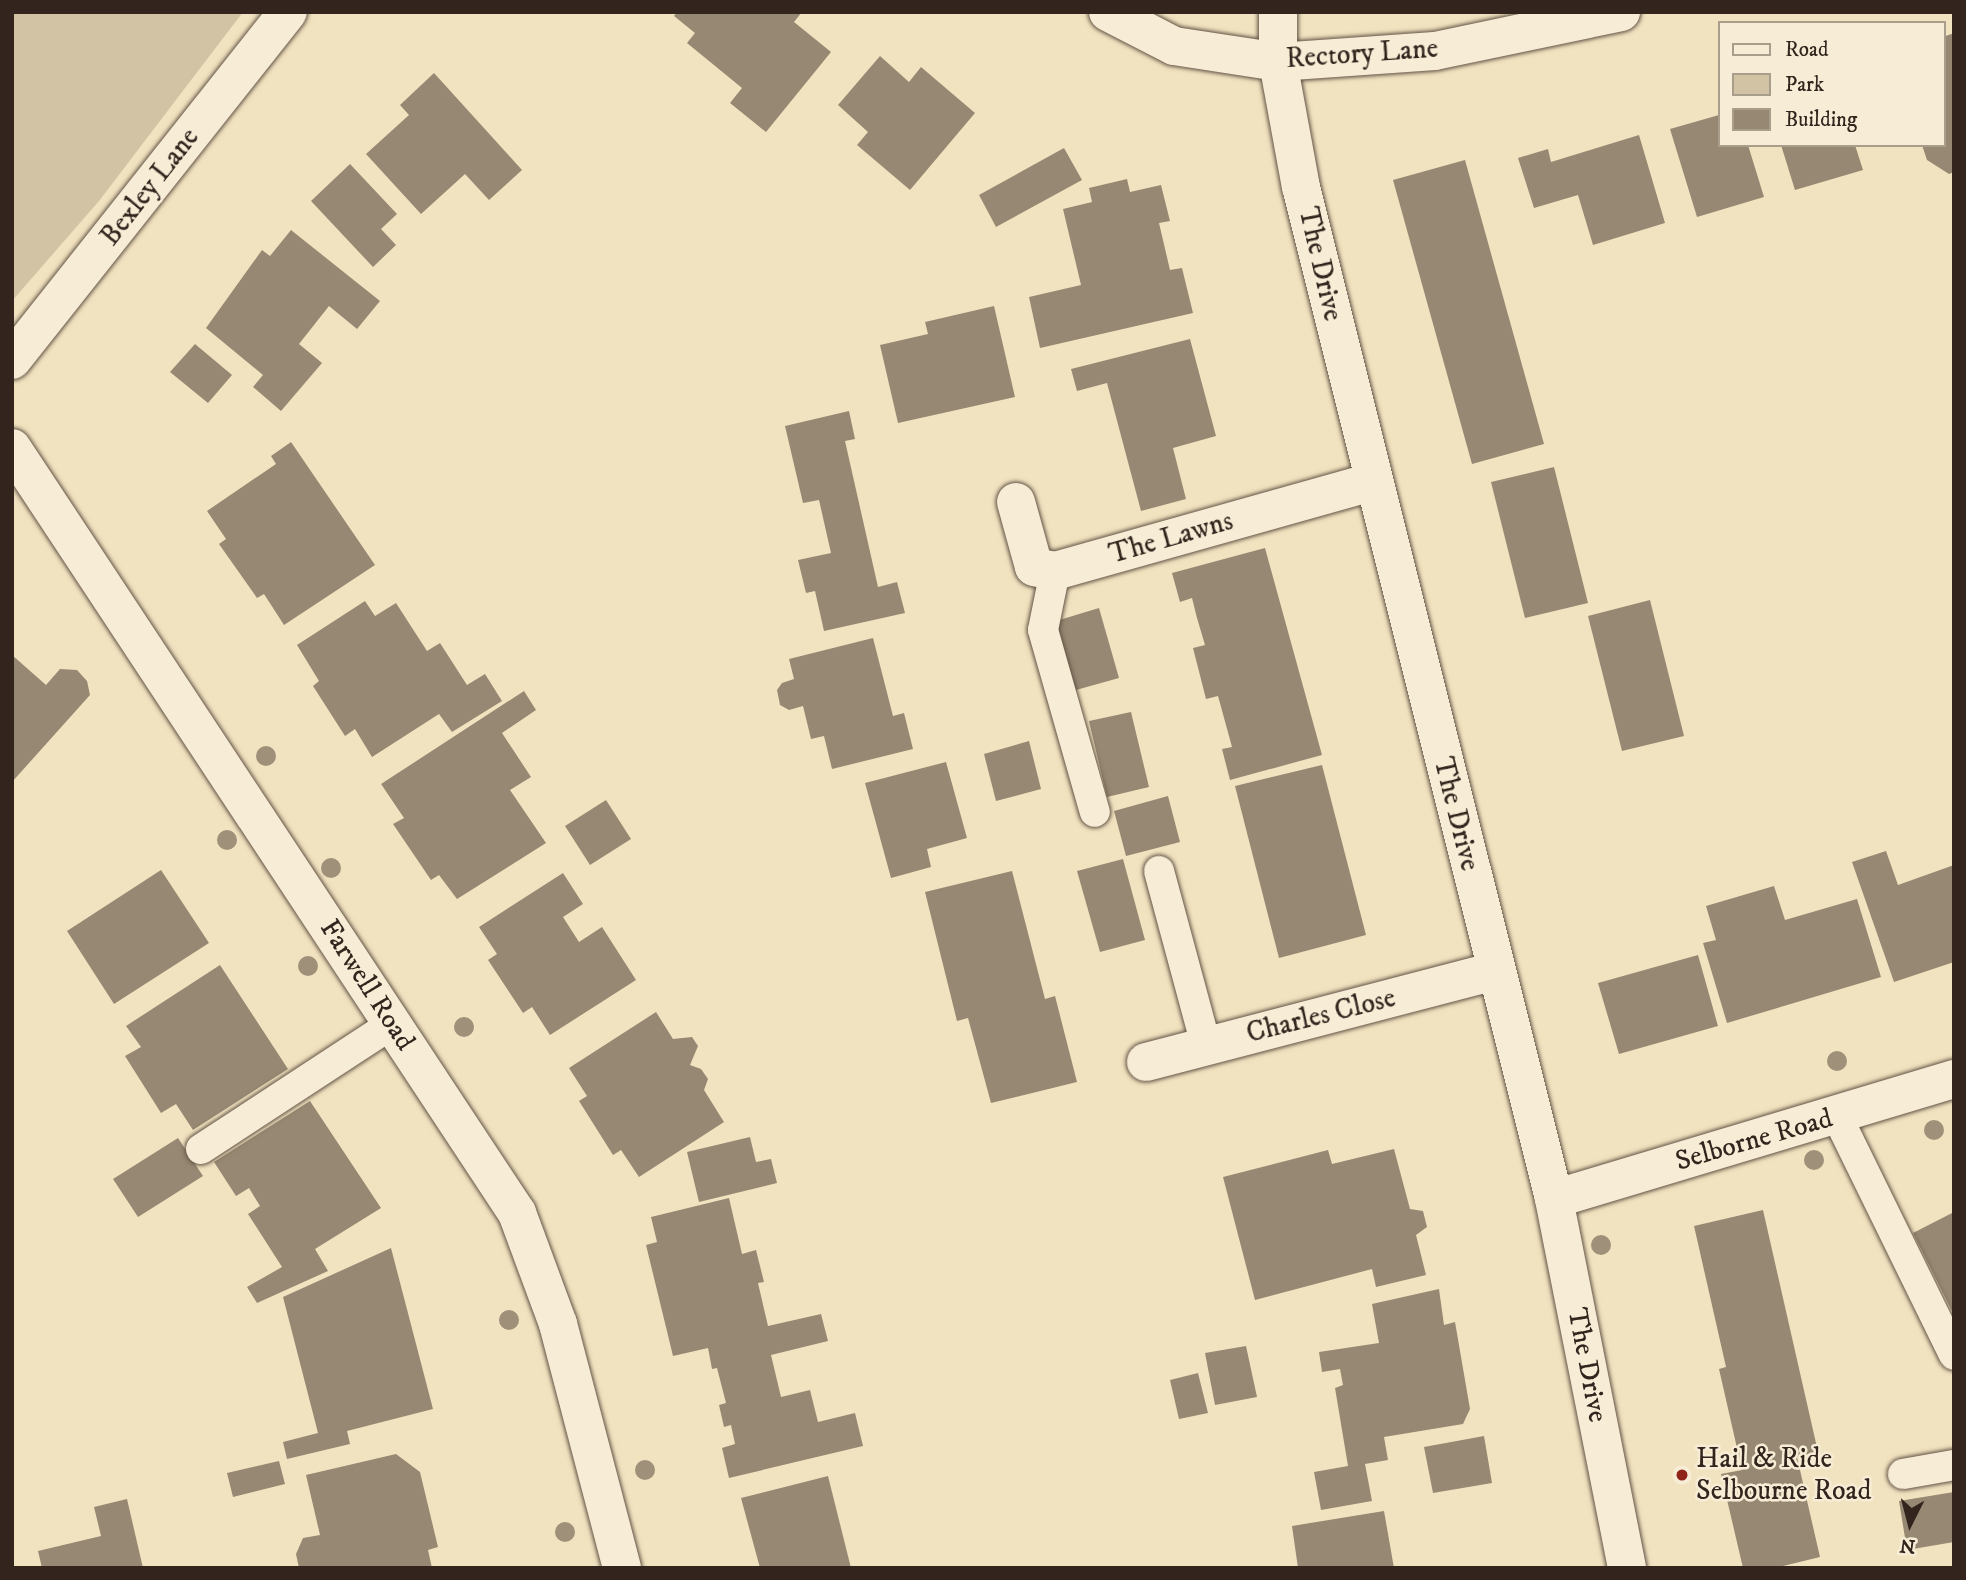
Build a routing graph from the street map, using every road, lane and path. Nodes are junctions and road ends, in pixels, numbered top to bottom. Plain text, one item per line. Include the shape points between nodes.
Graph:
1 (288, 12) edge
2 (1108, 12) edge
3 (1278, 12) edge
4 (1621, 12) edge
5 (1278, 62) junction
6 (12, 360) edge
7 (12, 447) edge
8 (1372, 482) junction
9 (1017, 502) dead end
10 (1055, 571) junction
11 (1095, 812) dead end
12 (1158, 871) dead end
13 (1496, 971) junction
14 (392, 1024) junction
15 (1206, 1045) junction
16 (1146, 1062) dead end
17 (1954, 1079) edge
18 (1837, 1116) junction
19 (201, 1149) dead end
20 (1554, 1199) junction
21 (1954, 1354) edge
22 (1954, 1465) edge
23 (1903, 1475) dead end
24 (622, 1568) edge
25 (1627, 1568) edge

1 - 6 street, Bexley Lane
2 - 5 street, Rectory Lane via 1174,46
3 - 5 street, The Drive
4 - 5 street, Rectory Lane via 1435,51
5 - 8 street, The Drive via 1301,187
7 - 14 street, Farwell Road
8 - 10 street, The Lawns
8 - 13 street, The Drive
9 - 10 street via 1034,567
10 - 11 lane via 1044,630
12 - 15 lane
13 - 15 street, Charles Close
13 - 20 street, The Drive
14 - 19 lane
14 - 24 street, Farwell Road via 517,1213 558,1324
15 - 16 street, Charles Close
17 - 18 street, Selborne Road
18 - 20 street, Selborne Road
18 - 21 lane
20 - 25 street, The Drive
22 - 23 lane

